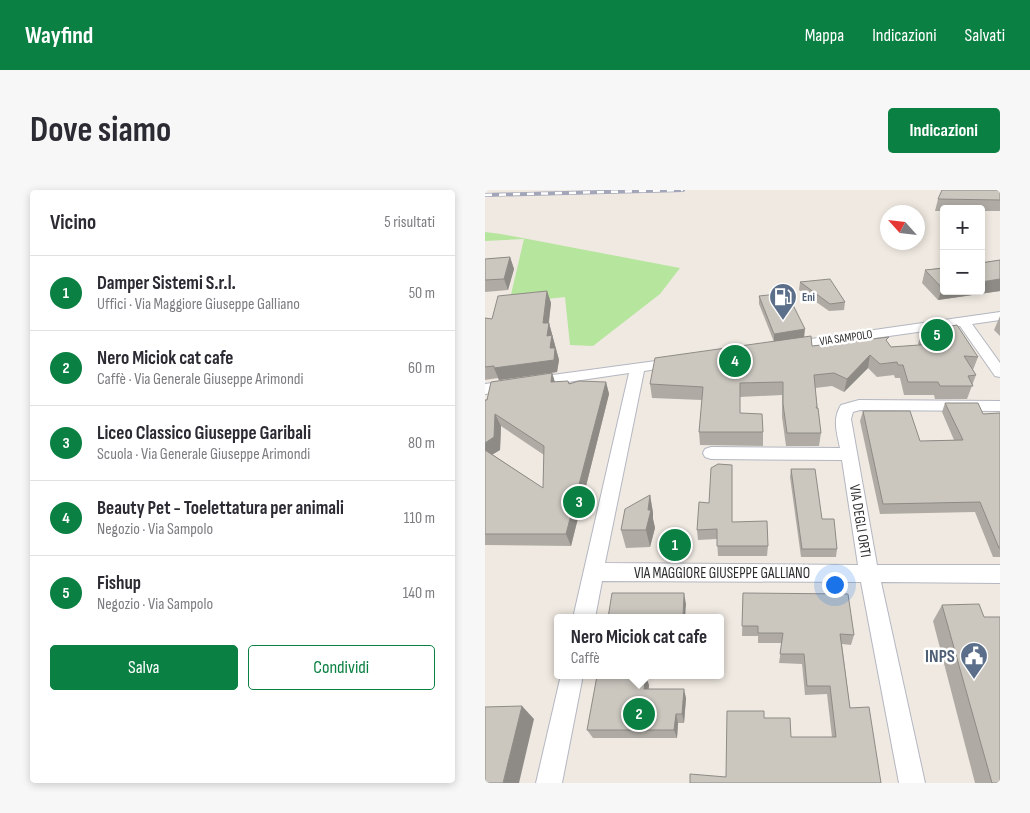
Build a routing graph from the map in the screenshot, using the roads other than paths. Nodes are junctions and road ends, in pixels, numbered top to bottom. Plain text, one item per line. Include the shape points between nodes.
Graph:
1 (1000, 316) edge
2 (963, 321) junction
3 (773, 348) edge
4 (695, 360) edge
5 (637, 369) junction
6 (1000, 372) edge
7 (485, 389) edge
8 (1000, 406) edge
9 (711, 453) dead end
10 (849, 454) junction
11 (594, 572) junction
12 (869, 573) junction
13 (1000, 574) edge
14 (585, 614) edge
15 (571, 679) edge
16 (549, 783) edge
17 (912, 783) edge

1 - 2 street, VIA SAMPOLO
2 - 3 street, VIA SAMPOLO
2 - 6 street
4 - 5 street
5 - 7 street
5 - 11 street
8 - 10 street, VIA DEGLI ORTI via 859,406 846,409 843,419
9 - 10 street
10 - 12 street, VIA DEGLI ORTI
11 - 12 street, VIA MAGGIORE GIUSEPPE GALLIANO
11 - 14 street
12 - 13 street, VIA MAGGIORE GIUSEPPE GALLIANO
12 - 17 street, VIA DEGLI ORTI
15 - 16 street

